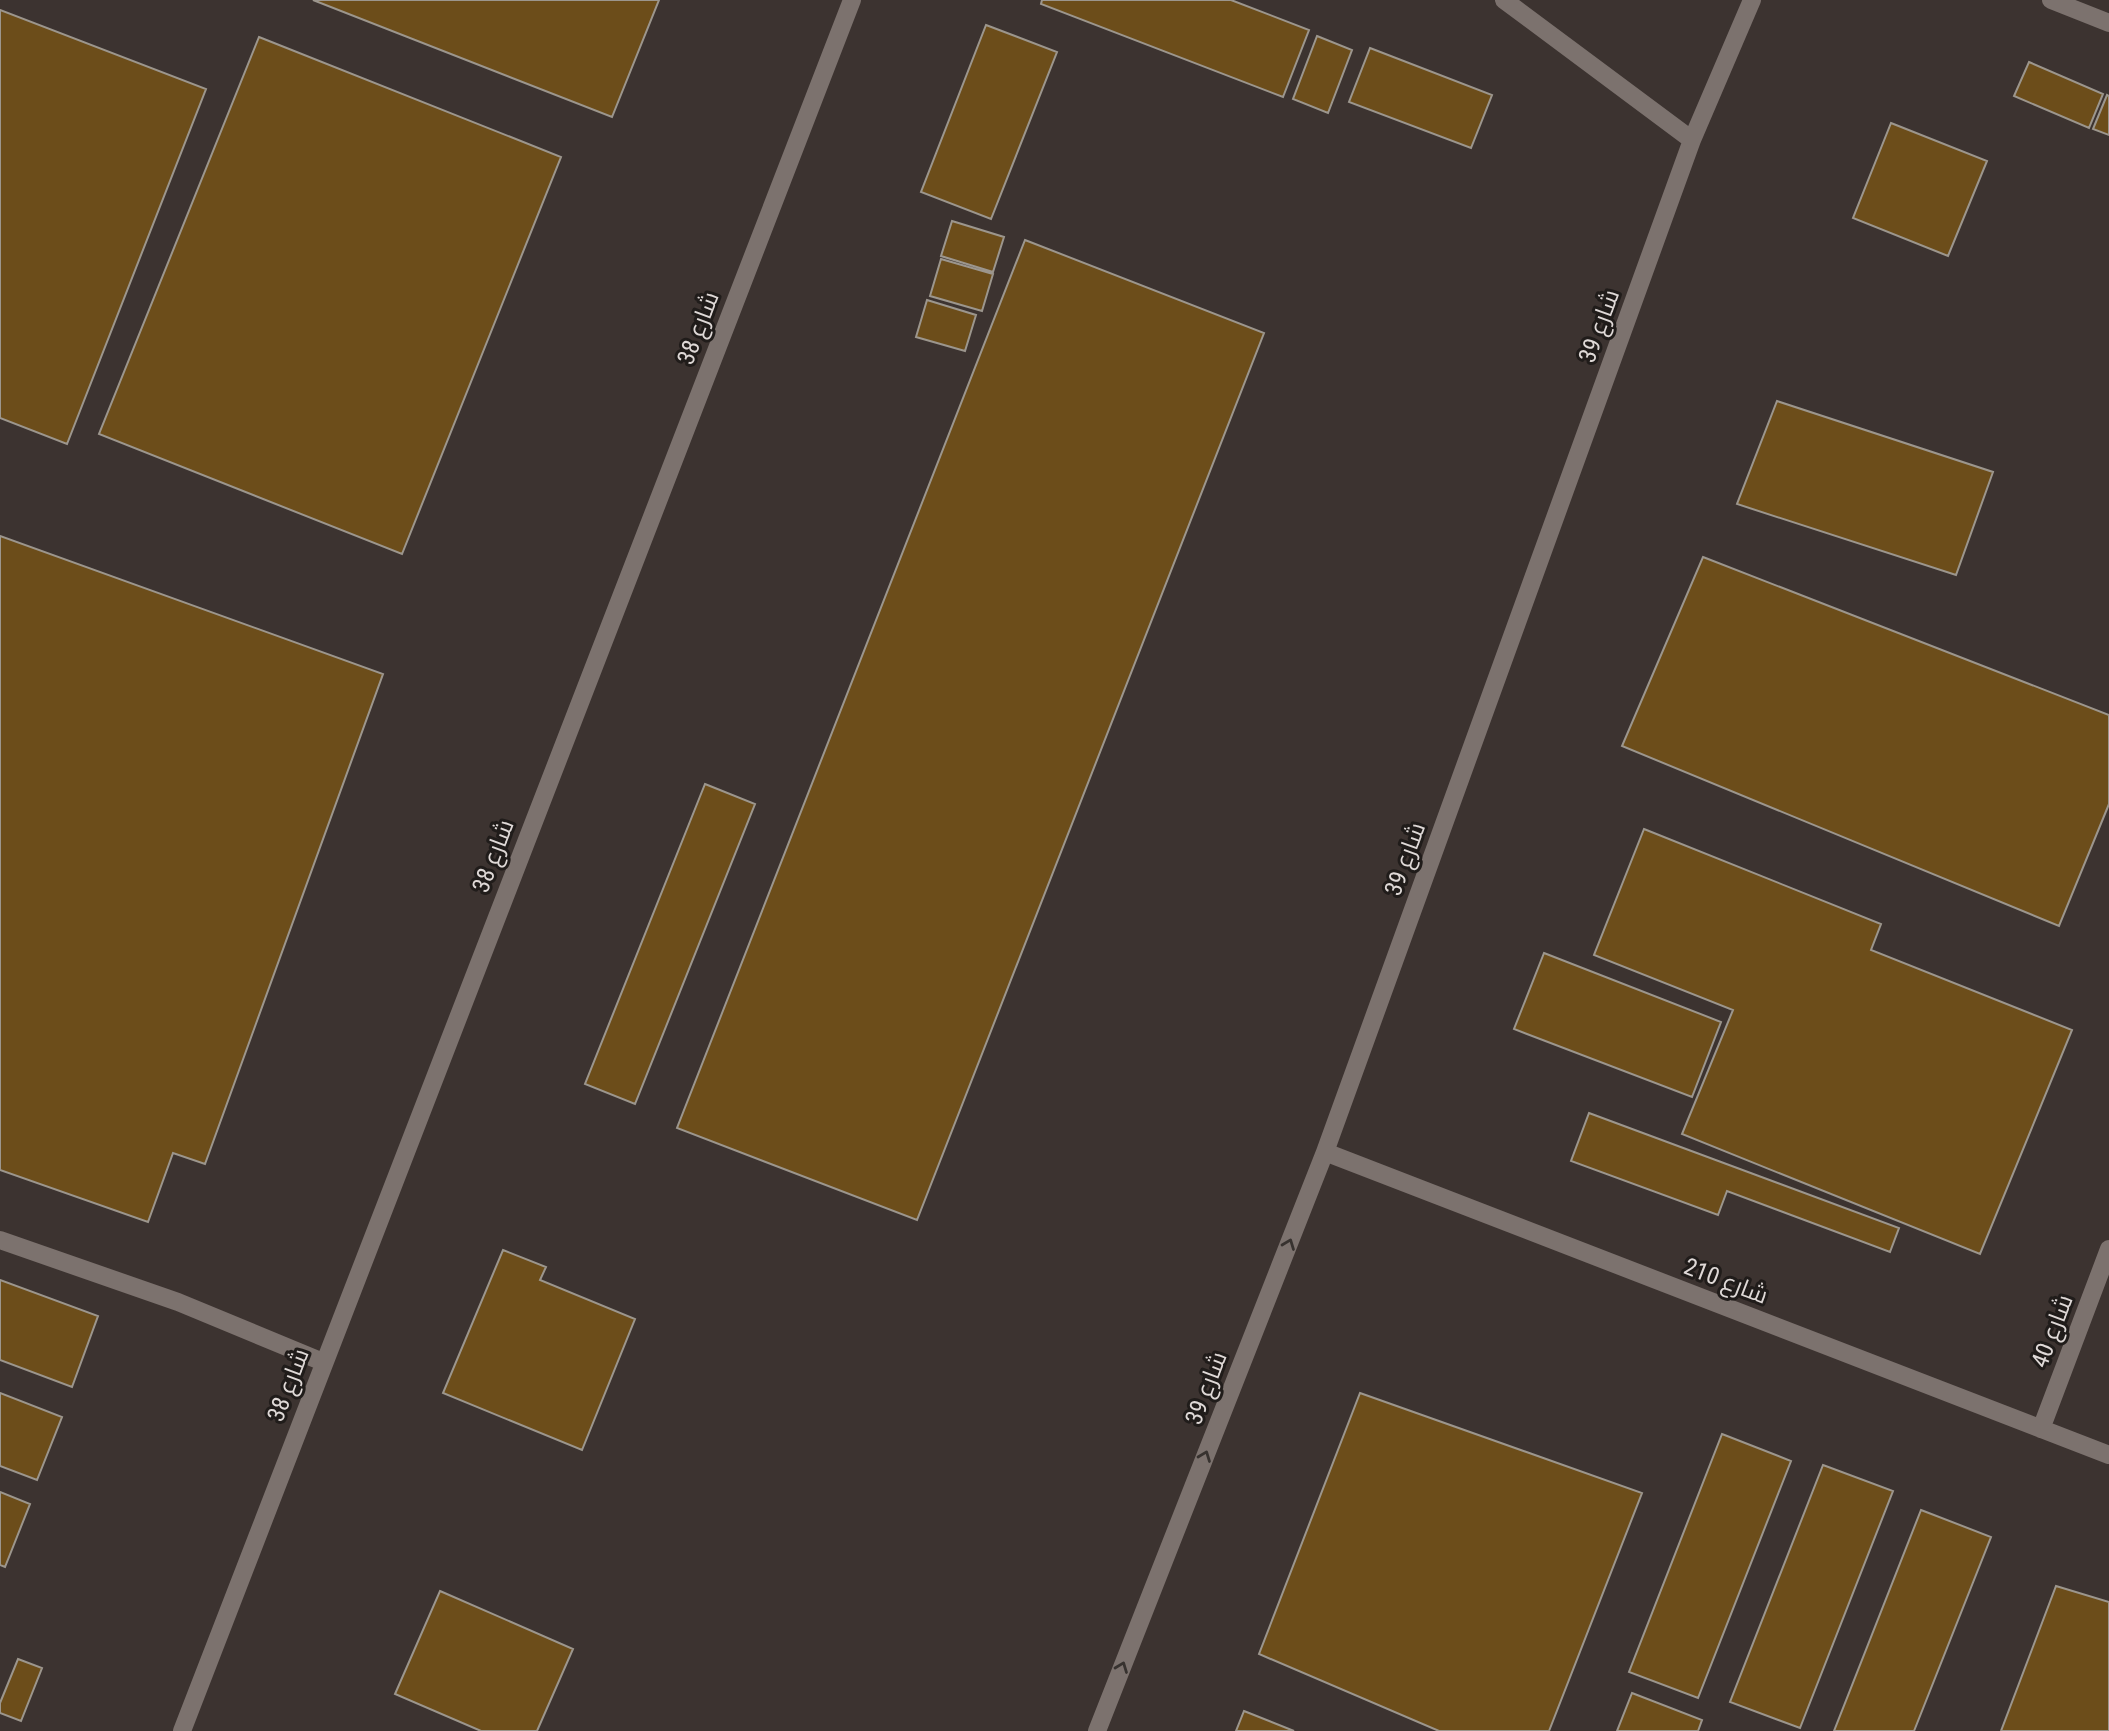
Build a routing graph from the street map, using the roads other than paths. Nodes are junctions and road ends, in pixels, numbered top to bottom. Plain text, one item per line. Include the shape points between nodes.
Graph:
1 (852, 0) edge
2 (1504, 0) edge
3 (1752, 0) edge
4 (2051, 0) edge
5 (2109, 23) edge
6 (1692, 141) junction
7 (1325, 1152) junction
8 (0, 1240) edge
9 (2109, 1249) edge
10 (323, 1362) junction
11 (2041, 1429) junction
12 (2109, 1455) edge
13 (181, 1731) edge
14 (1097, 1731) edge

1 - 10 street, شارع 38
2 - 6 street
3 - 6 street, شارع 39
4 - 5 street
6 - 7 street, شارع 39
7 - 11 street, شارع 210
14 -> 7 street, شارع 39
8 - 10 street via 178,1302
9 - 11 street, شارع 40
10 - 13 street, شارع 38
11 - 12 street, شارع 210

